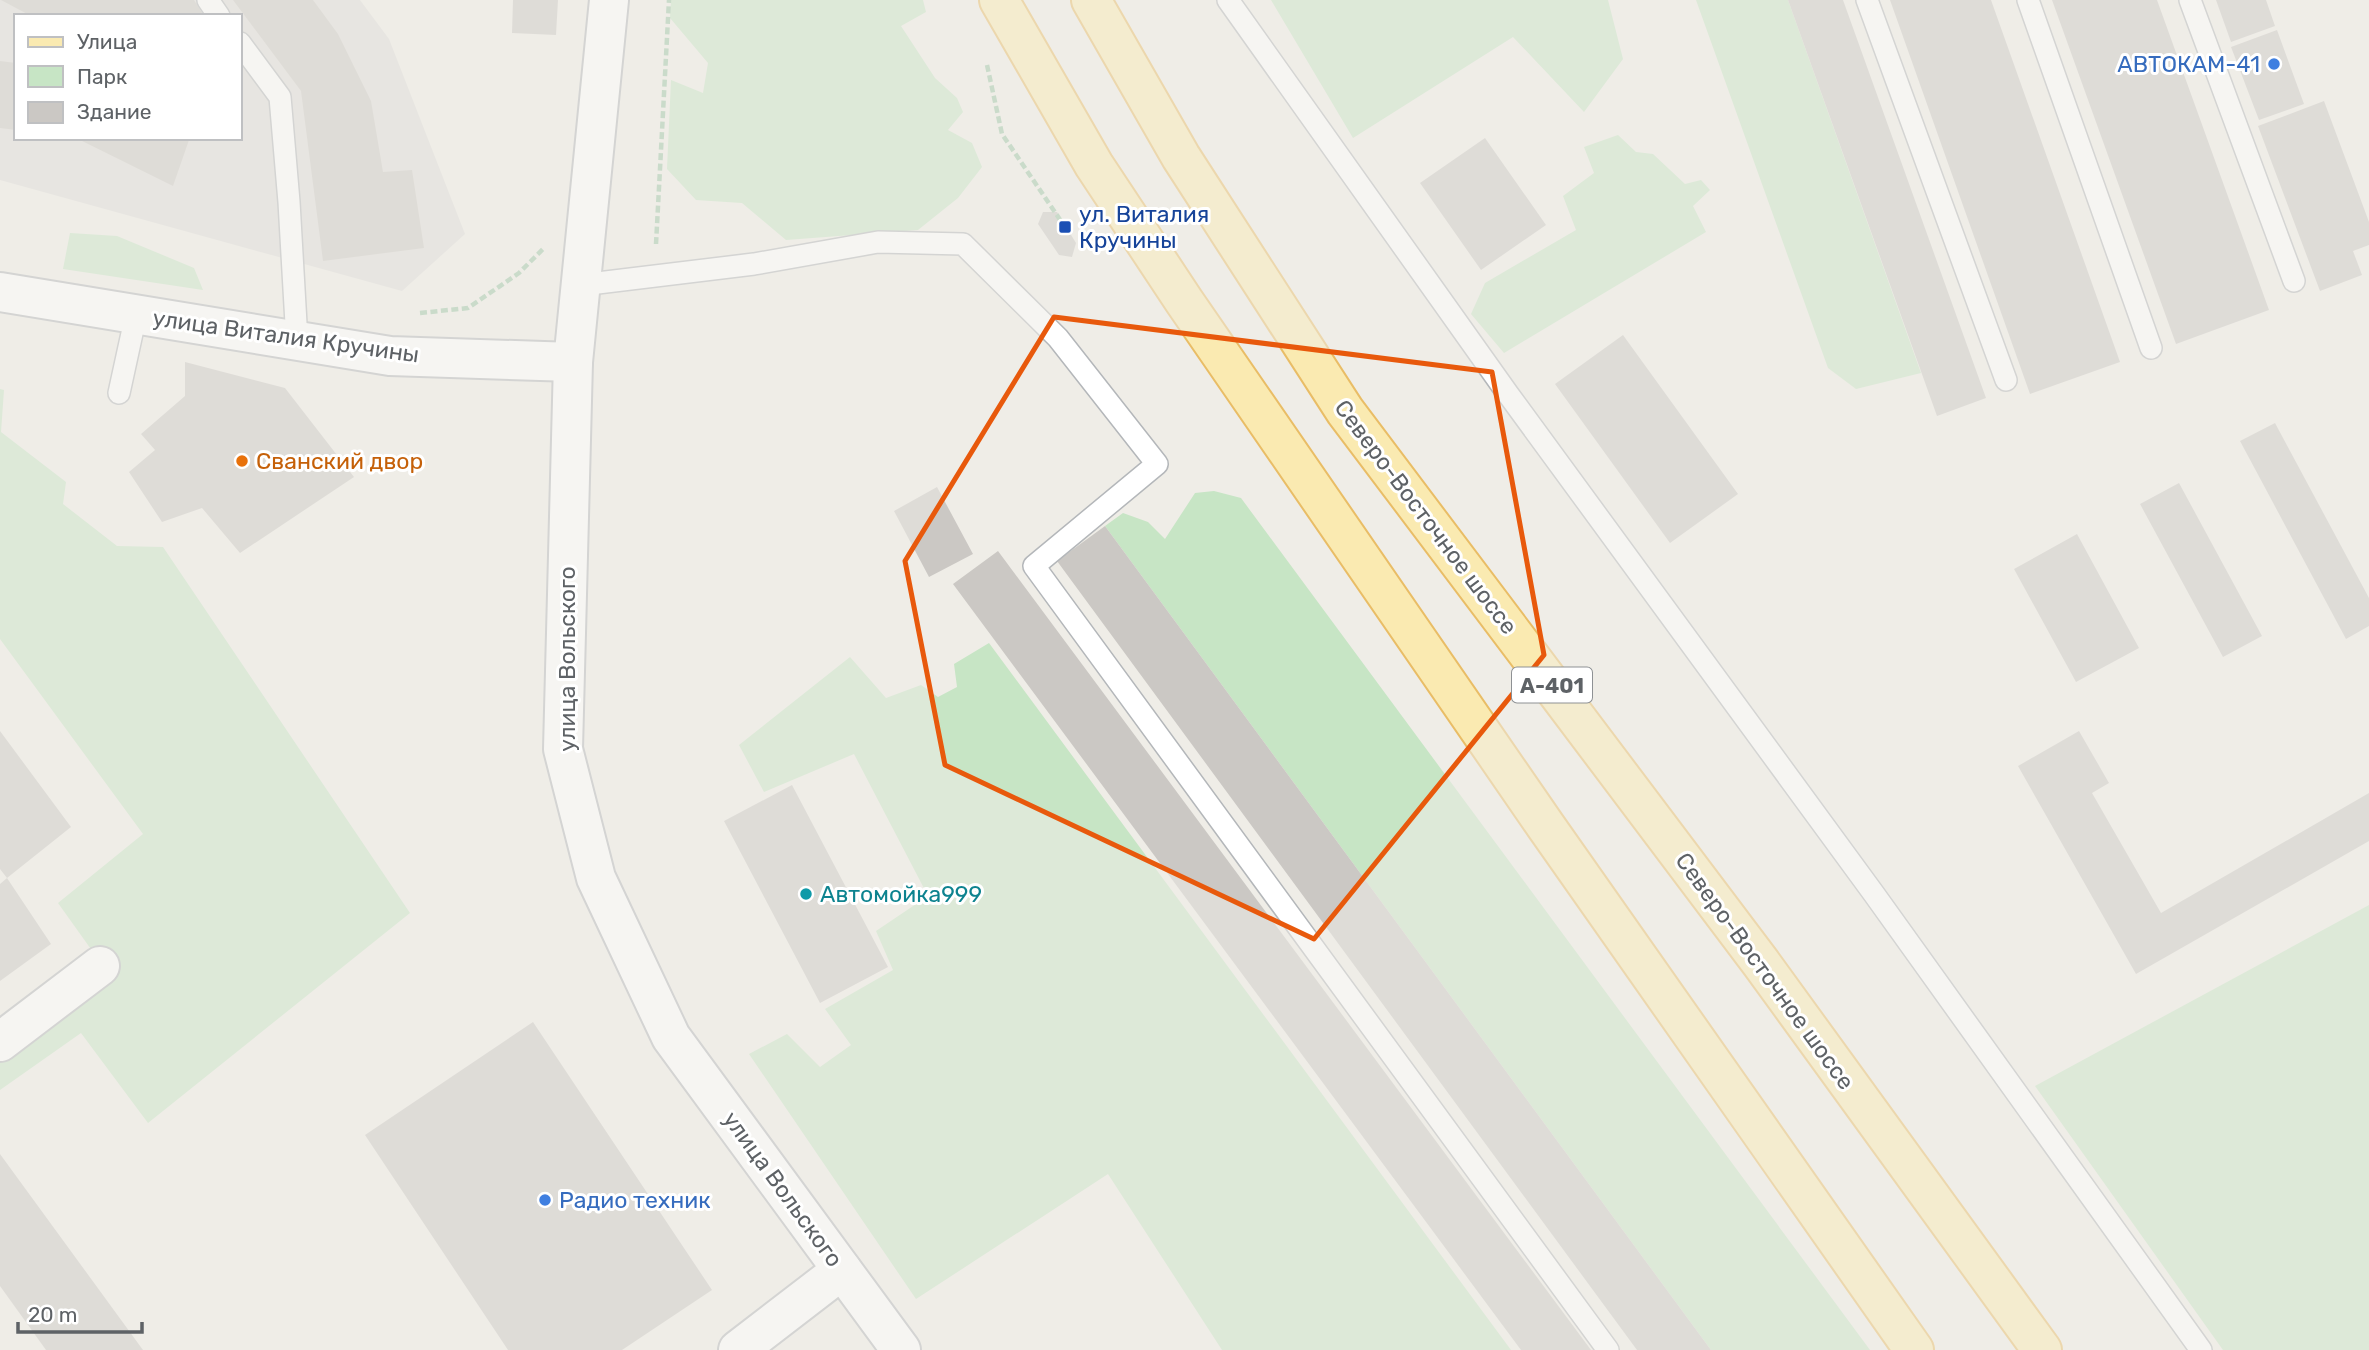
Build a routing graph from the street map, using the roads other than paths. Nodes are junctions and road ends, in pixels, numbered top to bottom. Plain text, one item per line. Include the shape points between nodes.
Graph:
1 (609, 0) edge
2 (999, 0) edge
3 (1091, 0) edge
4 (1228, 0) edge
5 (1867, 0) edge
6 (2028, 0) edge
7 (2190, 0) edge
8 (242, 46) edge
9 (571, 259) junction
10 (2294, 281) dead end
11 (0, 292) edge
12 (136, 315) junction
13 (297, 341) junction
14 (2151, 348) dead end
15 (573, 362) junction
16 (2006, 380) dead end
17 (119, 393) dead end
18 (100, 966) dead end
19 (0, 1042) edge
20 (842, 1270) junction
21 (738, 1350) edge
22 (901, 1350) edge
23 (1608, 1350) edge
24 (1914, 1350) edge
25 (2042, 1350) edge
26 (2201, 1350) edge

1 - 9 street, улица Вольского
2 - 24 main road via 1094,165 1184,301
3 - 25 main road, Северо-Восточное шоссе / А-401 via 1181,157 1345,411 1753,951
4 - 26 lane
5 - 16 lane
6 - 14 lane
7 - 10 lane
8 - 13 lane via 279,97
9 - 15 street, улица Вольского
9 - 23 lane via 754,264 878,242 963,244 1058,338 1157,464 1034,566
11 - 12 street, улица Виталия Кручины
12 - 13 street, улица Виталия Кручины
12 - 17 lane
13 - 15 street, улица Виталия Кручины via 390,356
15 - 20 street, улица Вольского via 563,750 596,878 671,1037
18 - 19 street
20 - 21 street
20 - 22 street, улица Вольского

